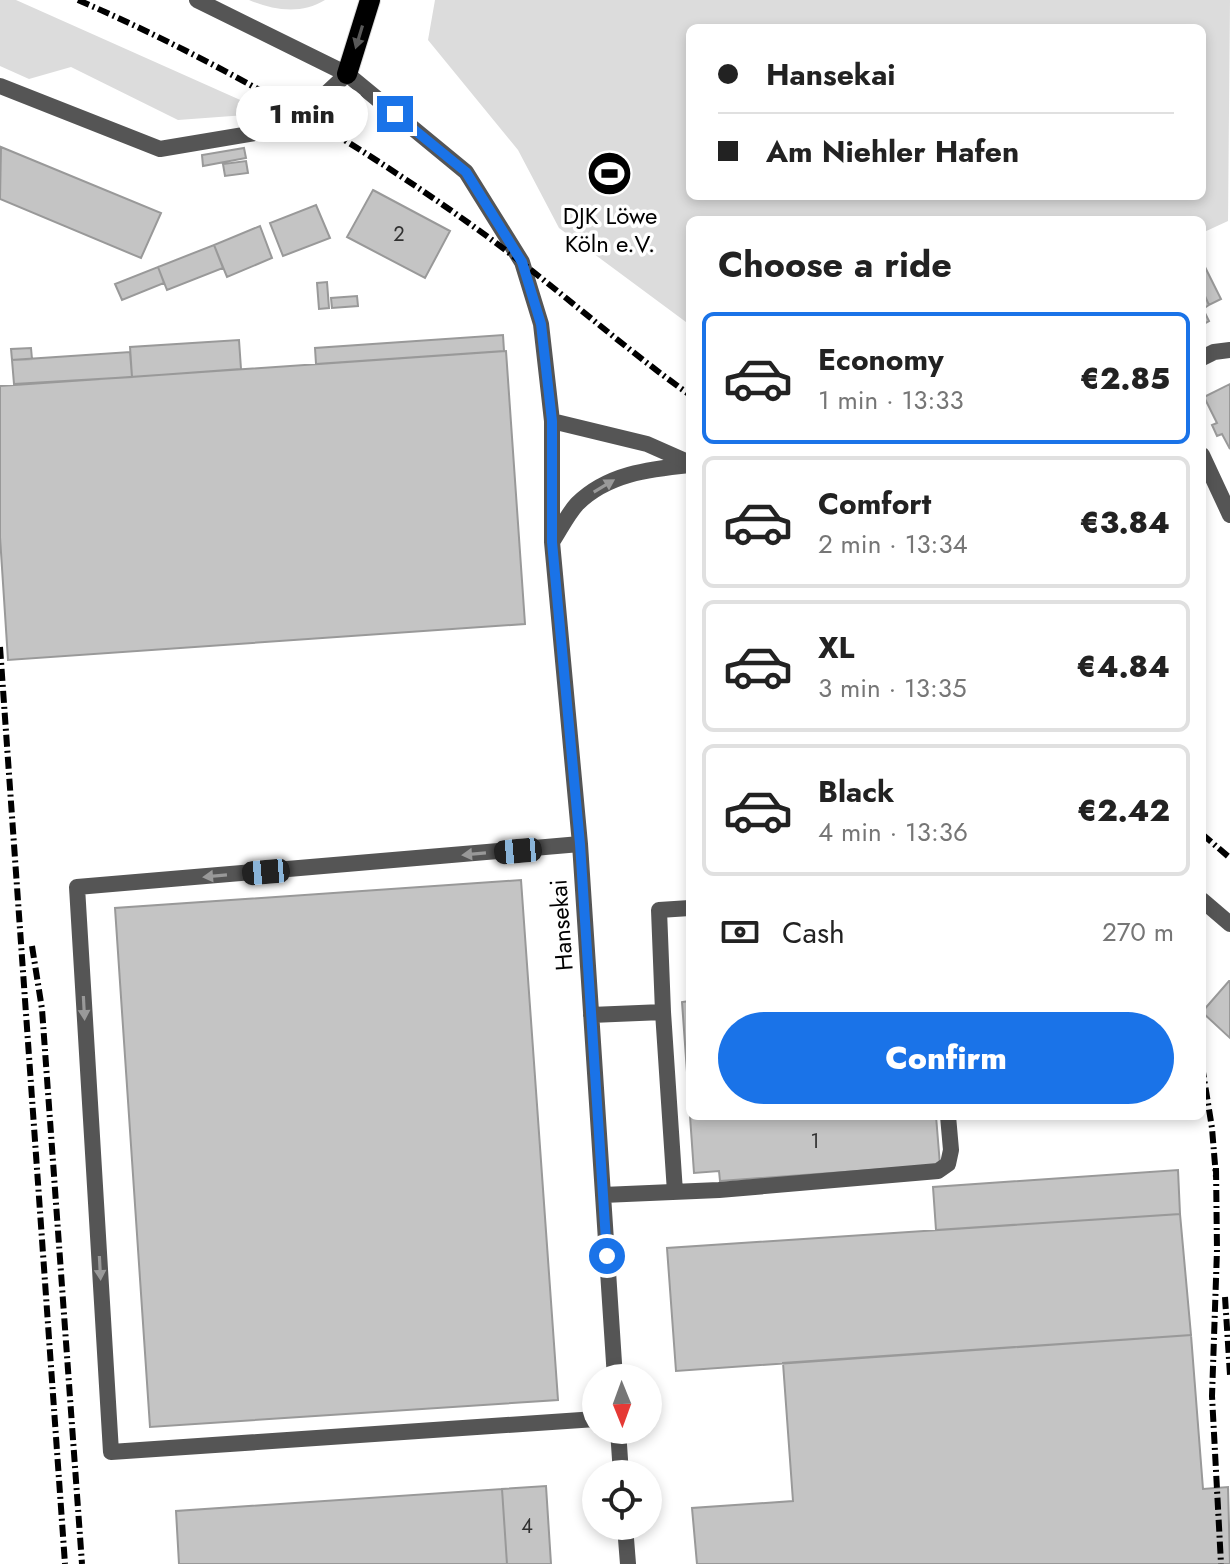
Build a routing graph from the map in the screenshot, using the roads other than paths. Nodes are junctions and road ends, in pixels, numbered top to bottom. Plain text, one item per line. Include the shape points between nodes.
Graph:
1 (197, 0) edge
2 (370, 0) edge
3 (347, 74) junction
4 (0, 86) edge
5 (1230, 350) edge
6 (1206, 356) edge
7 (552, 421) junction
8 (686, 462) edge
9 (686, 464) edge
10 (1206, 464) edge
11 (1230, 515) edge
12 (552, 542) junction
13 (580, 844) junction
14 (1206, 903) edge
15 (686, 908) edge
16 (1230, 924) edge
17 (663, 1012) junction
18 (591, 1015) junction
19 (948, 1120) edge
20 (675, 1192) junction
21 (603, 1195) junction
22 (614, 1364) edge
23 (582, 1420) edge
24 (626, 1540) edge
25 (628, 1564) edge

1 - 3 street, Hansekai
2 -> 3 main road
3 - 4 street via 303,115 273,130 160,149
3 - 7 street, Hansekai via 466,172 522,262 541,324
5 - 6 street
7 - 8 street via 647,444
7 - 12 street, Hansekai
12 -> 9 street via 577,505 607,482 646,469
10 - 11 street
12 - 13 street, Hansekai
13 - 18 street, Hansekai
13 -> 23 street via 77,887 111,1452
14 - 16 street
15 - 17 street via 659,910
17 - 18 street
17 - 20 street
18 - 21 street, Hansekai
19 - 20 street via 951,1150 948,1164 938,1171
20 - 21 street
21 - 22 street, Hansekai
24 - 25 street

